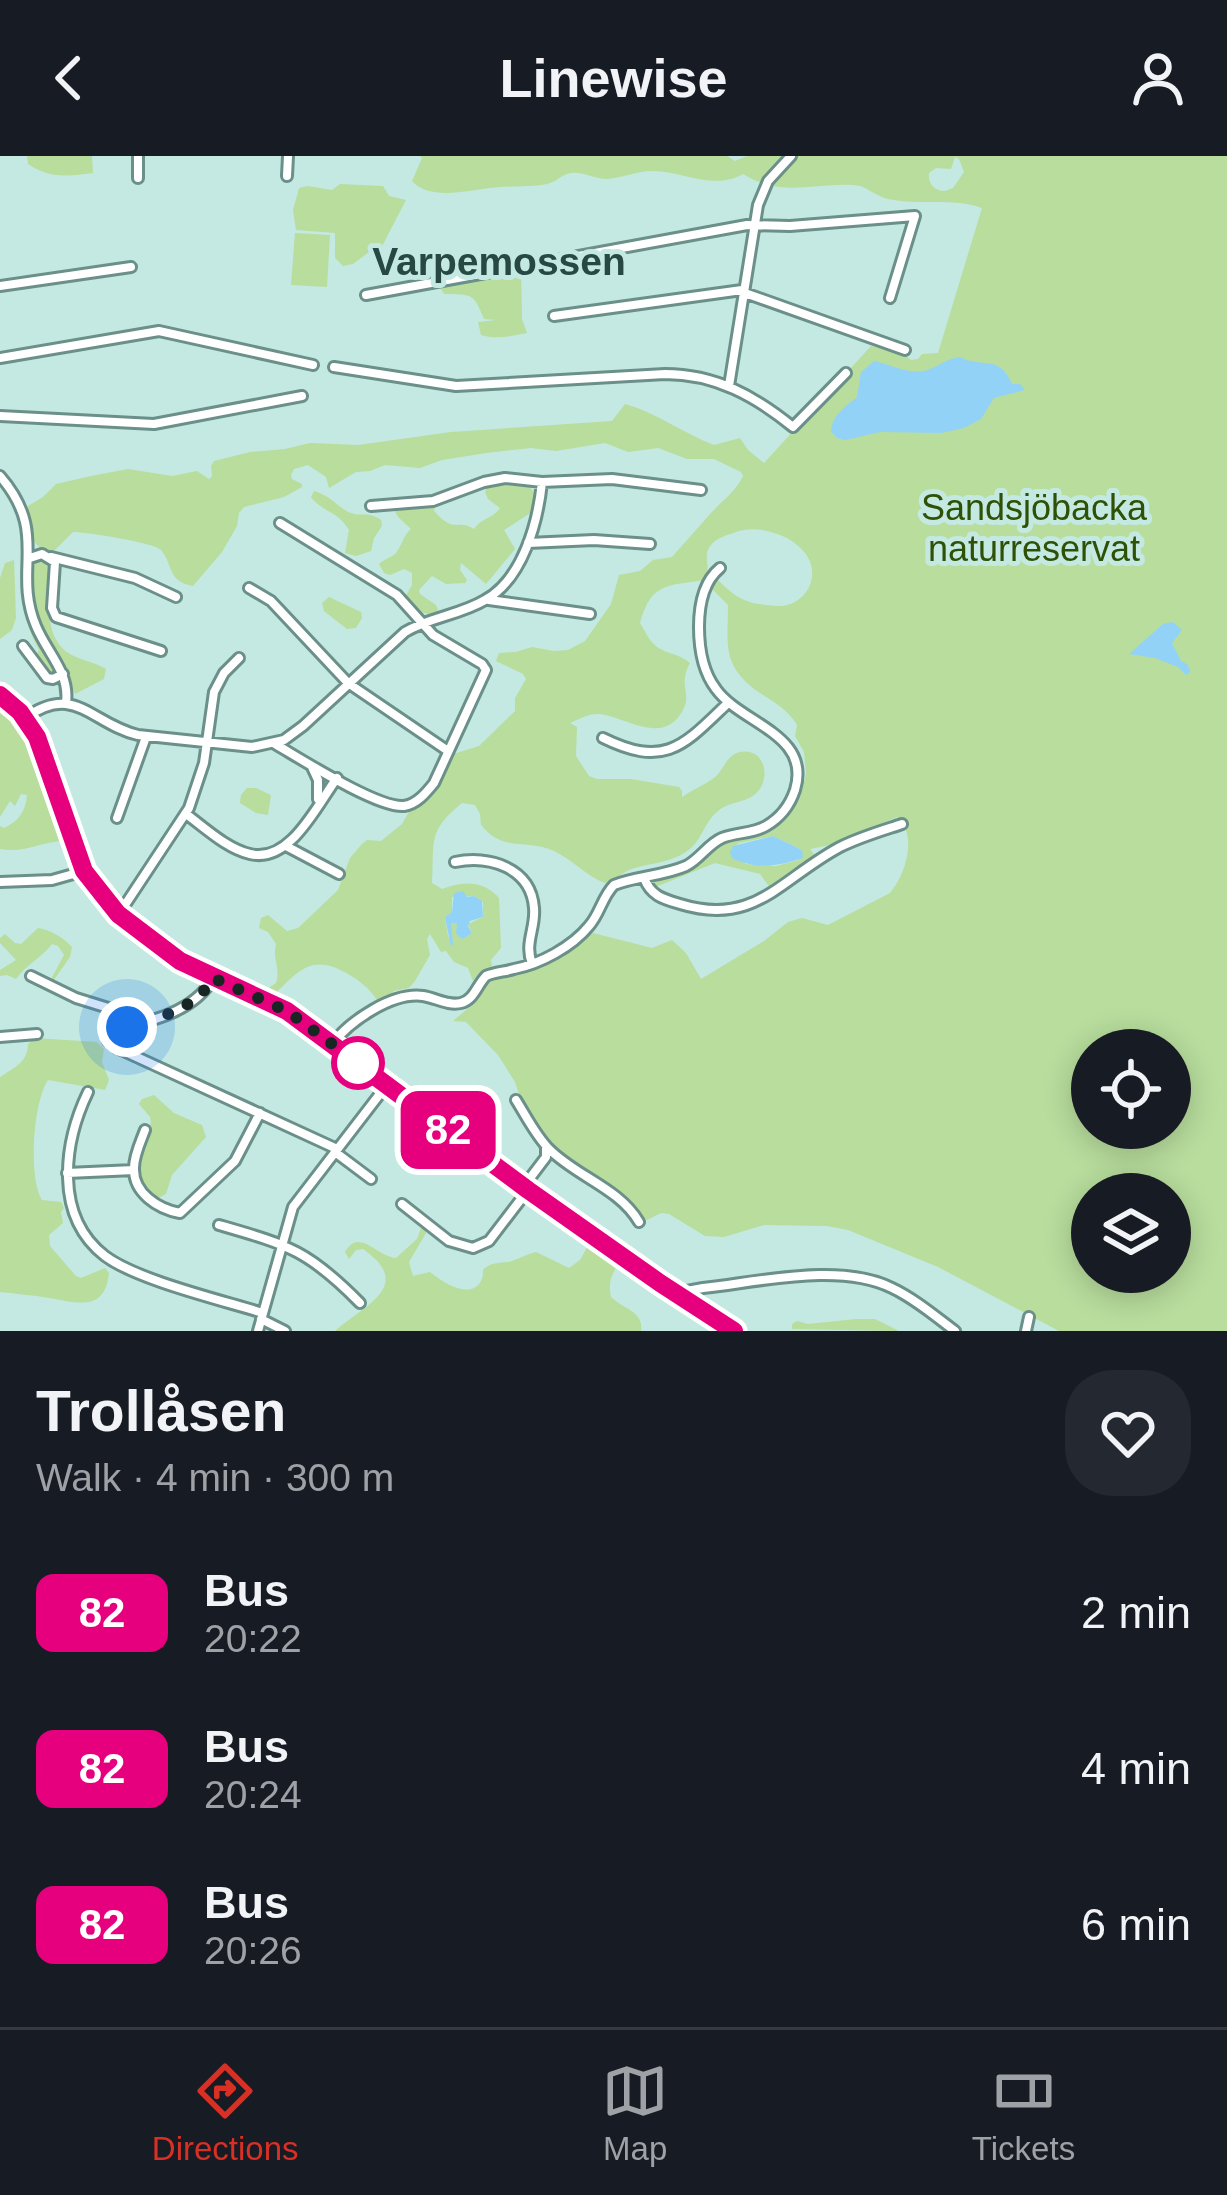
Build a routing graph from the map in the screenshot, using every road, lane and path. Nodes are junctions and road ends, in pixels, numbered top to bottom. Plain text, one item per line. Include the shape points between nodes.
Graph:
1 (138, 156) edge
2 (288, 156) edge
3 (791, 156) edge
4 (287, 176) dead end
5 (138, 178) dead end
6 (754, 224) junction
7 (131, 266) dead end
8 (0, 286) edge
9 (743, 291) junction
10 (366, 295) dead end
11 (890, 298) dead end
12 (554, 316) dead end
13 (905, 350) dead end
14 (0, 358) edge
15 (313, 365) dead end
16 (334, 367) dead end
17 (845, 373) dead end
18 (729, 386) junction
19 (302, 396) dead end
20 (0, 416) edge
21 (0, 476) edge
22 (542, 482) junction
23 (701, 490) dead end
24 (371, 506) dead end
25 (280, 523) dead end
26 (528, 543) junction
27 (650, 544) dead end
28 (50, 556) junction
29 (29, 559) junction
30 (720, 568) dead end
31 (249, 588) dead end
32 (176, 597) dead end
33 (487, 599) junction
34 (590, 614) dead end
35 (422, 623) junction
36 (23, 646) dead end
37 (161, 651) dead end
38 (239, 658) dead end
39 (63, 674) junction
40 (348, 683) junction
41 (0, 695) edge
42 (65, 703) junction
43 (728, 703) junction
44 (25, 718) junction
45 (146, 736) junction
46 (602, 737) dead end
47 (206, 742) junction
48 (274, 744) junction
49 (448, 751) junction
50 (305, 761) junction
51 (337, 778) junction
52 (316, 806) junction
53 (185, 814) junction
54 (117, 818) dead end
55 (902, 824) dead end
56 (286, 846) junction
57 (454, 862) dead end
58 (84, 871) junction
59 (339, 874) dead end
60 (644, 878) junction
61 (0, 882) edge
62 (118, 914) junction
63 (532, 964) junction
64 (31, 976) dead end
65 (213, 978) junction
66 (151, 1021) junction
67 (37, 1034) dead end
68 (0, 1037) edge
69 (332, 1044) junction
70 (386, 1086) junction
71 (88, 1092) dead end
72 (516, 1100) dead end
73 (260, 1112) junction
74 (145, 1130) dead end
75 (546, 1146) junction
76 (336, 1150) junction
77 (134, 1170) junction
78 (67, 1173) junction
79 (371, 1179) dead end
80 (526, 1188) junction
81 (402, 1204) dead end
82 (639, 1222) dead end
83 (219, 1225) dead end
84 (281, 1243) junction
85 (682, 1297) junction
86 (360, 1303) dead end
87 (262, 1316) junction
88 (1029, 1317) dead end
89 (257, 1331) edge
90 (285, 1331) edge
91 (734, 1331) edge
92 (955, 1331) edge
93 (1026, 1331) edge

1 - 5 street
2 - 4 street
3 - 6 street via 768,182
6 - 9 street
6 - 10 street
6 - 11 street via 915,216
7 - 8 street
9 - 12 street
9 - 13 street
9 - 18 street
14 - 15 street via 164,331
16 - 18 street via 456,386 665,374
17 - 18 street via 793,427
19 - 20 street via 154,424
21 - 29 street via 22,509
22 - 23 street via 611,479
22 - 24 street via 498,478 433,501
22 - 26 street
25 - 35 street via 397,595
26 - 27 street
26 - 33 street
28 - 29 street
28 - 32 street
28 - 37 street via 56,617
29 - 39 street via 34,621
30 - 43 street via 705,588 699,632 708,675
31 - 40 street
33 - 34 street
33 - 35 street
35 - 40 street
35 - 49 street via 485,668
36 - 39 street via 47,678
38 - 47 street via 214,692
39 - 42 street
40 - 48 street
40 - 49 street
41 - 44 street
42 - 44 street
42 - 45 street
43 - 46 street via 670,749 635,751
43 - 60 street via 791,750 791,801 765,826
44 - 58 street
45 - 47 street
45 - 54 street
47 - 48 street
47 - 53 street
48 - 50 street
49 - 51 street via 431,787 410,805
50 - 51 street
50 - 52 street via 318,780
51 - 52 street
52 - 56 street
53 - 56 street via 244,853
53 - 62 street
55 - 60 street via 841,847 737,909 671,902 654,895
56 - 59 street
57 - 63 street via 495,862 525,884 534,907
58 - 61 street
58 - 62 street
60 - 63 street via 614,885 588,928
62 - 65 street
63 - 69 street via 486,976 460,1004 416,996 393,1002
64 - 66 street
65 - 66 street
65 - 69 street via 287,1011
66 - 73 street via 114,1030 108,1041
67 - 68 street
69 - 70 street
70 - 76 street
70 - 80 street
71 - 78 street
72 - 75 street
73 - 76 street
73 - 77 street via 235,1161 185,1210 151,1201
74 - 77 street
75 - 80 street
75 - 82 street
76 - 79 street
76 - 84 street via 293,1207
77 - 78 street
78 - 87 street via 79,1223 106,1257
80 - 81 street via 489,1241 473,1248 452,1243
80 - 85 street
83 - 84 street
84 - 86 street via 318,1263
84 - 87 street
85 - 91 street
85 - 92 street via 699,1288 850,1276 890,1287
87 - 89 street
87 - 90 street
88 - 93 street

